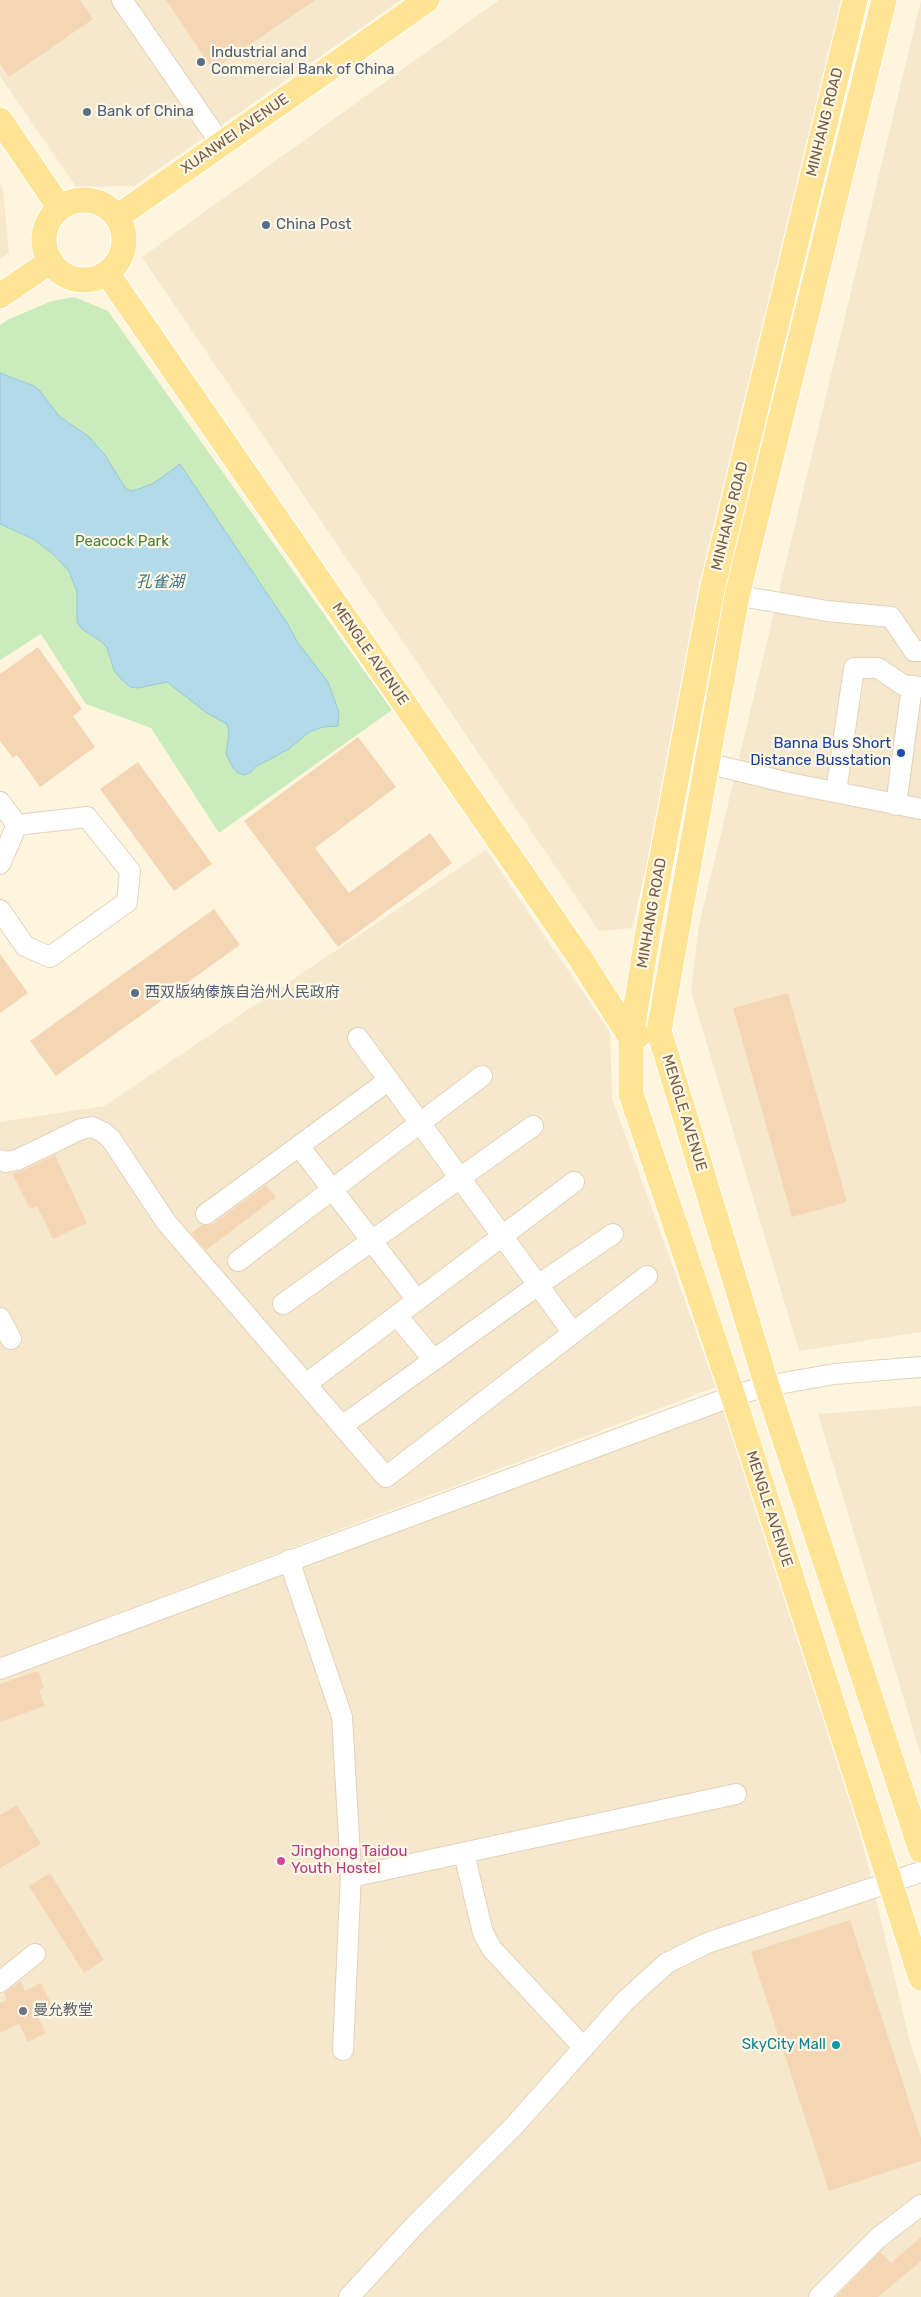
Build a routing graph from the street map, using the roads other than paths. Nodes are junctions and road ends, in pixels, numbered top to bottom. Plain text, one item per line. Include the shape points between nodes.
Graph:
1 (122, 0) edge
2 (427, 0) edge
3 (855, 0) edge
4 (884, 0) edge
5 (0, 120) edge
6 (221, 144) junction
7 (60, 208) junction
8 (117, 217) junction
9 (51, 261) junction
10 (107, 272) junction
11 (0, 296) edge
12 (712, 590) junction
13 (737, 596) junction
14 (921, 651) edge
15 (916, 686) edge
16 (706, 763) junction
17 (836, 792) junction
18 (0, 802) edge
19 (896, 805) junction
20 (921, 808) edge
21 (17, 825) junction
22 (0, 864) edge
23 (0, 910) edge
24 (659, 1031) junction
25 (358, 1038) dead end
26 (631, 1038) junction
27 (482, 1076) dead end
28 (389, 1080) junction
29 (420, 1123) junction
30 (533, 1126) dead end
31 (298, 1146) junction
32 (0, 1160) edge
33 (460, 1178) junction
34 (574, 1182) dead end
35 (332, 1189) junction
36 (206, 1214) dead end
37 (614, 1234) dead end
38 (503, 1236) junction
39 (372, 1240) junction
40 (238, 1260) dead end
41 (647, 1276) dead end
42 (538, 1285) junction
43 (417, 1300) junction
44 (282, 1304) dead end
45 (397, 1316) junction
46 (0, 1318) edge
47 (573, 1333) junction
48 (11, 1339) dead end
49 (434, 1360) junction
50 (921, 1367) edge
51 (306, 1384) junction
52 (766, 1386) junction
53 (733, 1396) junction
54 (342, 1426) junction
55 (289, 1560) junction
56 (0, 1669) edge
57 (736, 1794) dead end
58 (921, 1850) edge
59 (464, 1853) junction
60 (921, 1872) edge
61 (351, 1877) junction
62 (891, 1882) junction
63 (35, 1954) dead end
64 (921, 1978) edge
65 (0, 1982) edge
66 (584, 2048) junction
67 (343, 2050) dead end
68 (921, 2205) edge
69 (349, 2297) edge
70 (819, 2297) edge

1 - 6 street
2 - 6 main road, XUANWEI AVENUE
3 - 12 main road, MINHANG ROAD
4 - 13 main road, MINHANG ROAD
5 - 7 main road
6 - 8 main road, XUANWEI AVENUE
7 - 8 main road via 78,201 96,202
7 - 9 main road via 45,231 44,244
8 - 10 main road via 124,240 122,253
9 - 10 main road via 67,276 81,279
9 - 11 main road
10 - 26 main road, MENGLE AVENUE via 572,947
12 - 13 street
12 - 26 main road, MINHANG ROAD
13 - 14 street via 827,611 891,617 914,651
13 - 16 main road, MINHANG ROAD
15 - 17 street via 903,685 878,668 854,668
15 - 19 street
16 - 17 street
16 - 24 main road, MINHANG ROAD
17 - 19 street
18 - 21 street
19 - 20 street
21 - 22 street
21 - 23 street via 87,817 130,871 127,902 50,957 25,946
24 - 26 main road
24 - 52 main road, MENGLE AVENUE
25 - 28 street
26 - 53 main road, MENGLE AVENUE via 631,1094
27 - 29 street
28 - 29 street
28 - 31 street
29 - 33 street
29 - 35 street
30 - 33 street
31 - 35 street
31 - 36 street
32 - 51 street via 17,1160 81,1129 92,1127 103,1132 111,1139 166,1222
33 - 38 street
33 - 39 street
34 - 38 street
35 - 39 street
35 - 40 street
37 - 42 street
38 - 42 street
38 - 43 street
39 - 43 street
39 - 44 street
41 - 47 street
42 - 47 street
42 - 49 street
43 - 45 street
45 - 49 street
45 - 51 street
46 - 48 street
47 - 54 street via 386,1477
49 - 54 street
50 - 52 street via 834,1374
51 - 54 street
52 - 53 street
52 - 58 main road, MENGLE AVENUE
53 - 55 street
53 - 62 main road, MENGLE AVENUE
55 - 56 street
55 - 61 street via 342,1717
57 - 59 street
59 - 61 street
59 - 66 street via 483,1933 492,1949
60 - 62 street
61 - 67 street
62 - 64 main road, MENGLE AVENUE
62 - 66 street via 680,1955 642,1984
63 - 65 street
66 - 69 street via 514,2126
68 - 70 street via 878,2238

